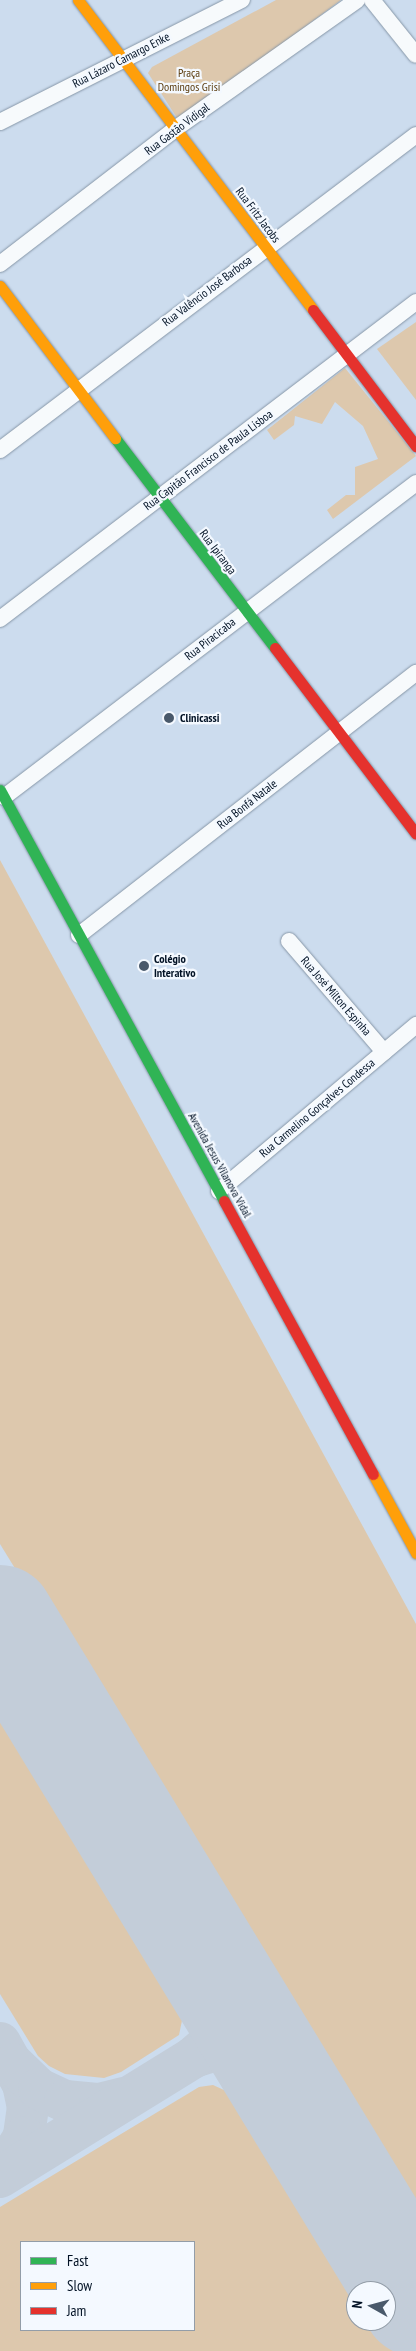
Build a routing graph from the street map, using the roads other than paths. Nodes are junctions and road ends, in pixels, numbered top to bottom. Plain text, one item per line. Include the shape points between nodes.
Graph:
1 (78, 0) edge
2 (242, 0) edge
3 (357, 0) edge
4 (372, 0) edge
5 (416, 55) edge
6 (122, 59) junction
7 (0, 122) edge
8 (175, 129) junction
9 (416, 135) edge
10 (265, 247) junction
11 (0, 264) edge
12 (0, 286) edge
13 (416, 302) edge
14 (346, 354) junction
15 (78, 390) junction
16 (416, 446) edge
17 (0, 450) edge
18 (416, 483) edge
19 (159, 497) junction
20 (246, 611) junction
21 (0, 619) edge
22 (416, 673) edge
23 (338, 733) junction
24 (2, 794) edge
25 (416, 834) edge
26 (79, 935) junction
27 (289, 941) dead end
28 (416, 1025) edge
29 (384, 1052) junction
30 (219, 1191) junction
31 (416, 1553) edge

1 - 6 street, Rua Fritz Jacobs
2 - 6 street, Rua Lázaro Camargo Enke
3 - 8 street, Rua Gastão Vidigal
4 - 5 street
6 - 7 street, Rua Lázaro Camargo Enke
6 - 8 street, Rua Fritz Jacobs
8 - 10 street, Rua Fritz Jacobs
8 - 11 street, Rua Gastão Vidigal
9 - 10 street, Rua Valêncio José Barbosa
10 - 14 street, Rua Fritz Jacobs
10 - 15 street, Rua Valêncio José Barbosa
12 - 15 street, Rua Ipiranga
13 - 14 street, Rua Capitão Francisco de Paula Lisboa
14 - 16 street, Rua Fritz Jacobs
14 - 19 street, Rua Capitão Francisco de Paula Lisboa
15 - 17 street, Rua Valêncio José Barbosa
15 - 19 street, Rua Ipiranga
18 - 20 street, Rua Piracicaba
19 - 20 street, Rua Ipiranga
19 - 21 street, Rua Capitão Francisco de Paula Lisboa
20 - 23 street, Rua Ipiranga
20 - 24 street, Rua Piracicaba
22 - 23 street, Rua Bonfá Natale
23 - 25 street, Rua Ipiranga
23 - 26 street, Rua Bonfá Natale
24 - 26 street, Avenida Jesus Vilanova Vidal
26 - 30 street, Avenida Jesus Vilanova Vidal
27 - 29 street, Rua José Milton Espinha
28 - 29 street, Rua Carmelino Gonçalves Condessa
29 - 30 street, Rua Carmelino Gonçalves Condessa
30 - 31 street, Avenida Jesus Vilanova Vidal

